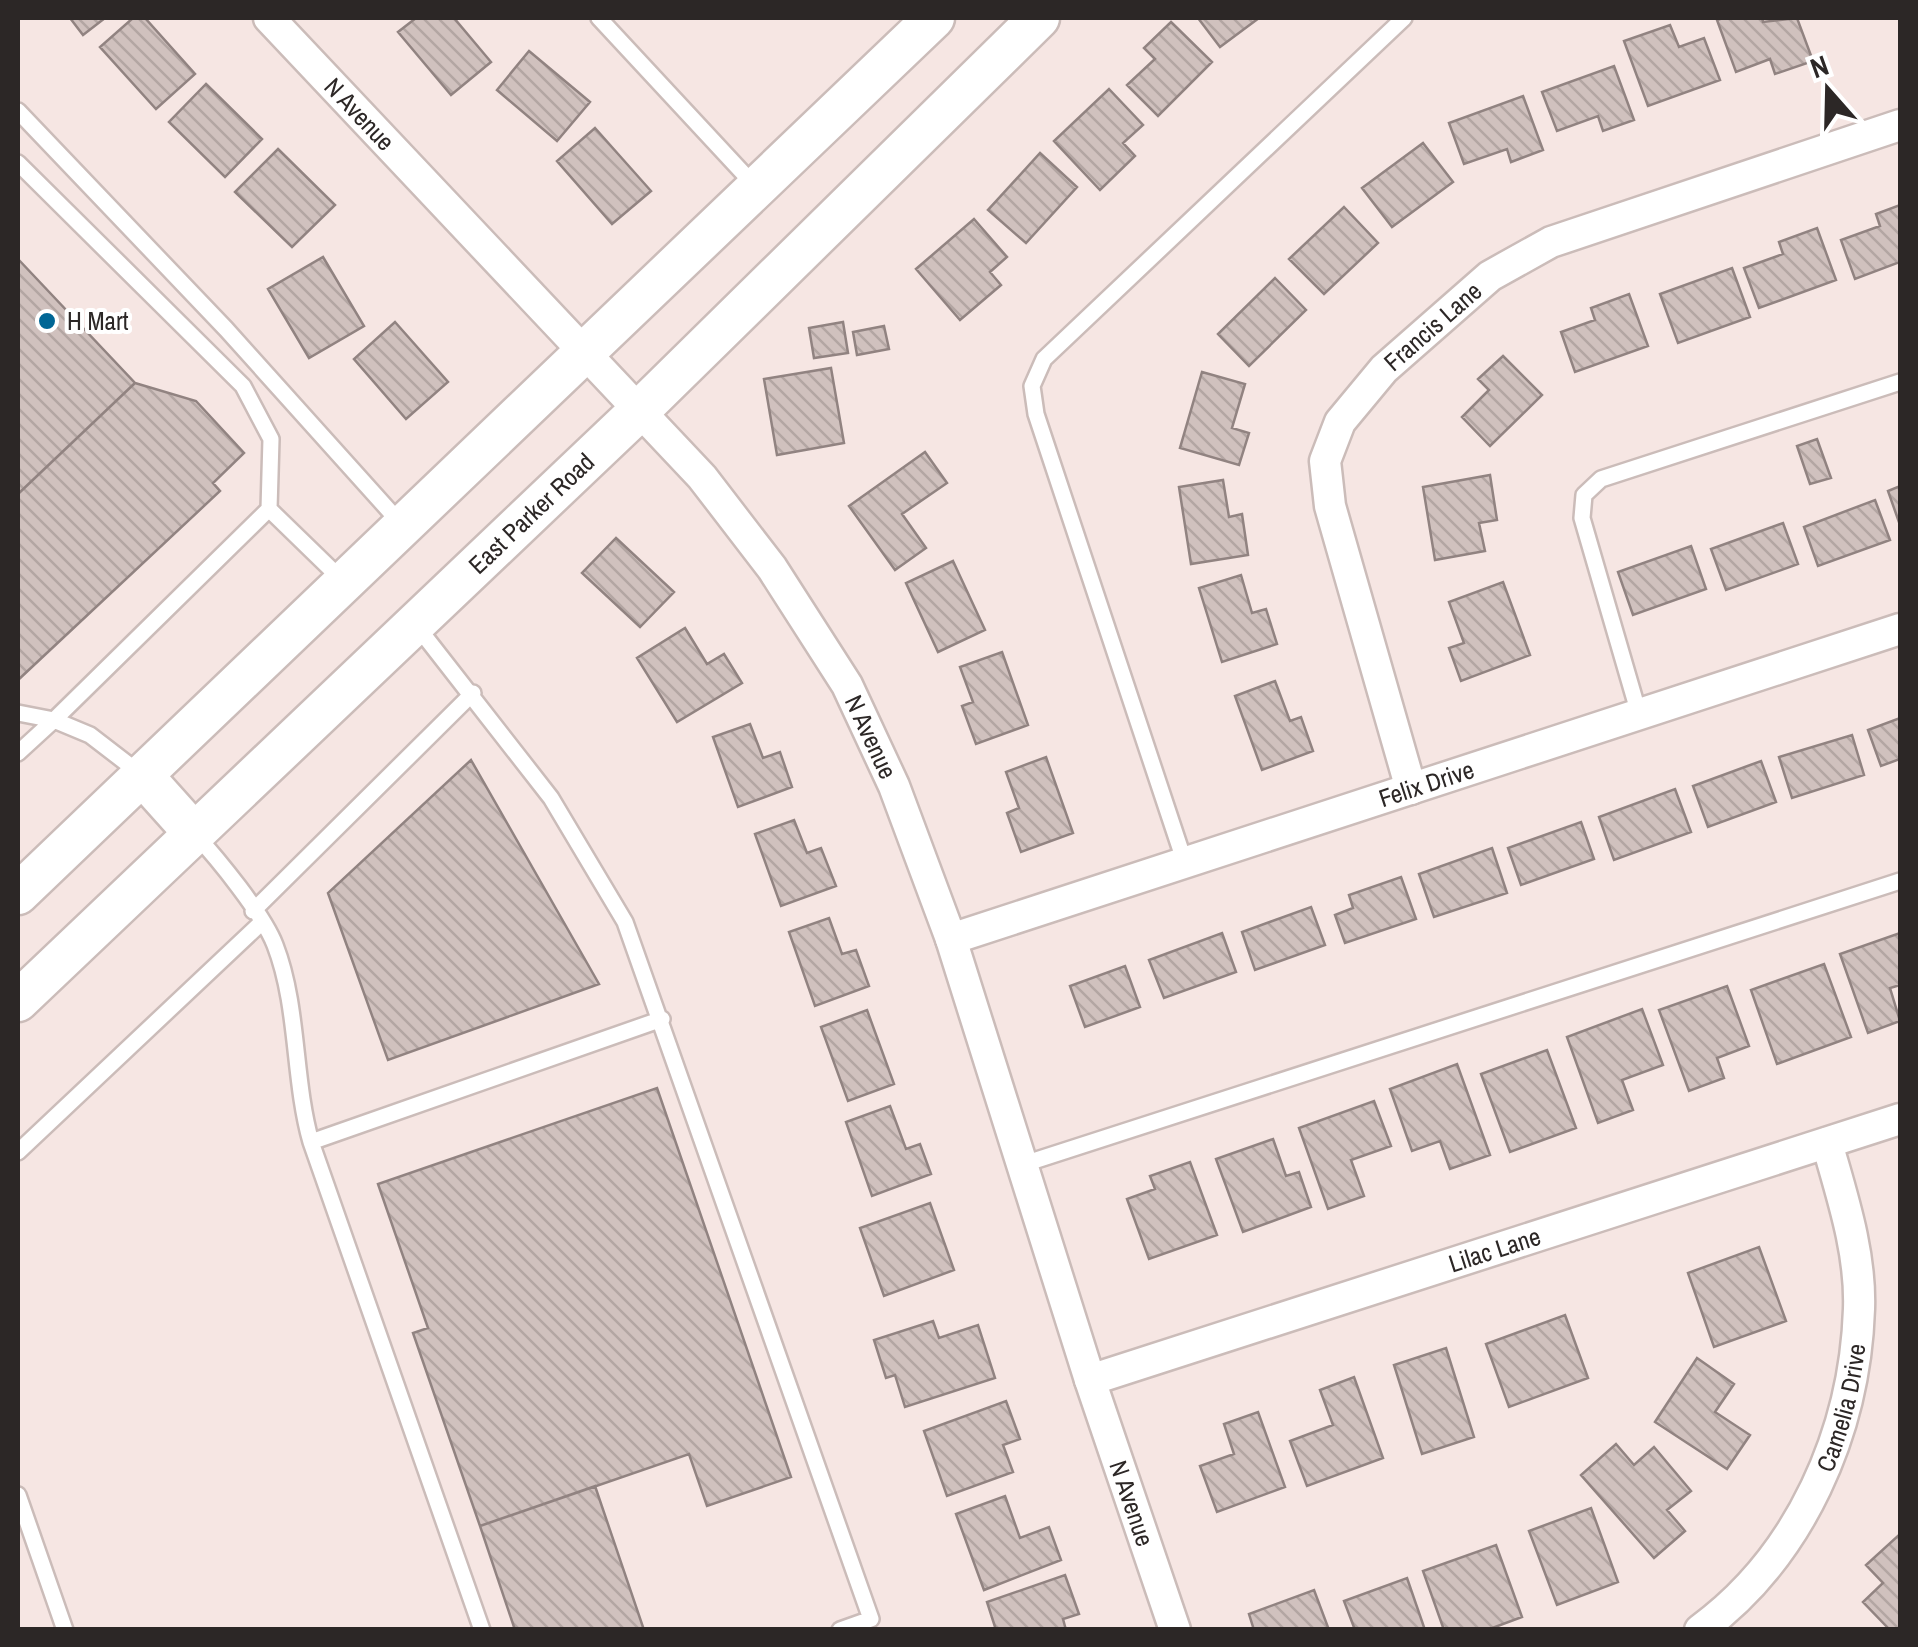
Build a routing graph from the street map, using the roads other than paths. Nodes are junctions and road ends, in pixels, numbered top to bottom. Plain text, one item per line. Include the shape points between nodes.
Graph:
1 (269, 18) edge
2 (599, 18) edge
3 (934, 18) edge
4 (1404, 18) edge
5 (1024, 22) edge
6 (18, 111) edge
7 (1900, 125) edge
8 (18, 163) edge
9 (756, 187) junction
10 (584, 352) junction
11 (1900, 382) edge
12 (642, 408) junction
13 (268, 509) junction
14 (403, 526) junction
15 (344, 582) junction
16 (414, 623) junction
17 (1900, 630) edge
18 (473, 693) junction
19 (18, 713) edge
20 (1639, 714) junction
21 (54, 720) junction
22 (18, 753) edge
23 (142, 775) junction
24 (1411, 789) junction
25 (194, 833) junction
26 (1185, 862) junction
27 (1900, 881) edge
28 (18, 894) edge
29 (257, 917) junction
30 (950, 939) junction
31 (18, 1001) edge
32 (662, 1019) junction
33 (1900, 1119) edge
34 (311, 1142) junction
35 (1827, 1143) junction
36 (18, 1152) edge
37 (1021, 1164) junction
38 (1090, 1380) junction
39 (18, 1495) edge
40 (66, 1630) edge
41 (482, 1630) edge
42 (840, 1630) edge
43 (1175, 1630) edge
44 (1700, 1630) edge

1 - 10 street, N Avenue
2 - 9 lane
3 - 9 main road
4 - 26 lane via 1044,359 1032,386
5 - 12 main road, East Parker Road
6 - 14 lane
7 - 24 street, Francis Lane via 1550,242 1490,276 1384,370 1340,422 1325,462 1330,506
8 - 13 lane via 243,386 271,439
9 - 10 main road
10 - 12 street, N Avenue
10 - 14 main road
11 - 20 lane via 1601,479 1584,494 1582,518
12 - 16 main road, East Parker Road
12 - 30 street, N Avenue via 772,568 847,685 894,786
13 - 15 lane
13 - 21 lane
14 - 15 main road
15 - 23 main road
16 - 18 lane
16 - 25 main road, East Parker Road
17 - 20 street, Felix Drive
18 - 29 lane
18 - 32 lane via 551,798 625,922
19 - 21 lane
20 - 24 street, Felix Drive
21 - 22 lane
21 - 23 lane via 90,736
23 - 25 main road
23 - 28 main road
24 - 26 street, Felix Drive
25 - 29 lane
25 - 31 main road, East Parker Road
26 - 30 street, Felix Drive
27 - 37 lane
29 - 34 lane via 275,944
29 - 36 lane
30 - 37 street, N Avenue
32 - 34 lane
32 - 42 lane via 871,1619
33 - 35 street, Lilac Lane
34 - 41 lane
35 - 38 street, Lilac Lane
35 - 44 street, Camelia Drive via 1851,1226 1860,1306 1852,1380 1832,1451 1798,1522 1751,1583
37 - 38 street, N Avenue
38 - 43 street, N Avenue
39 - 40 lane

